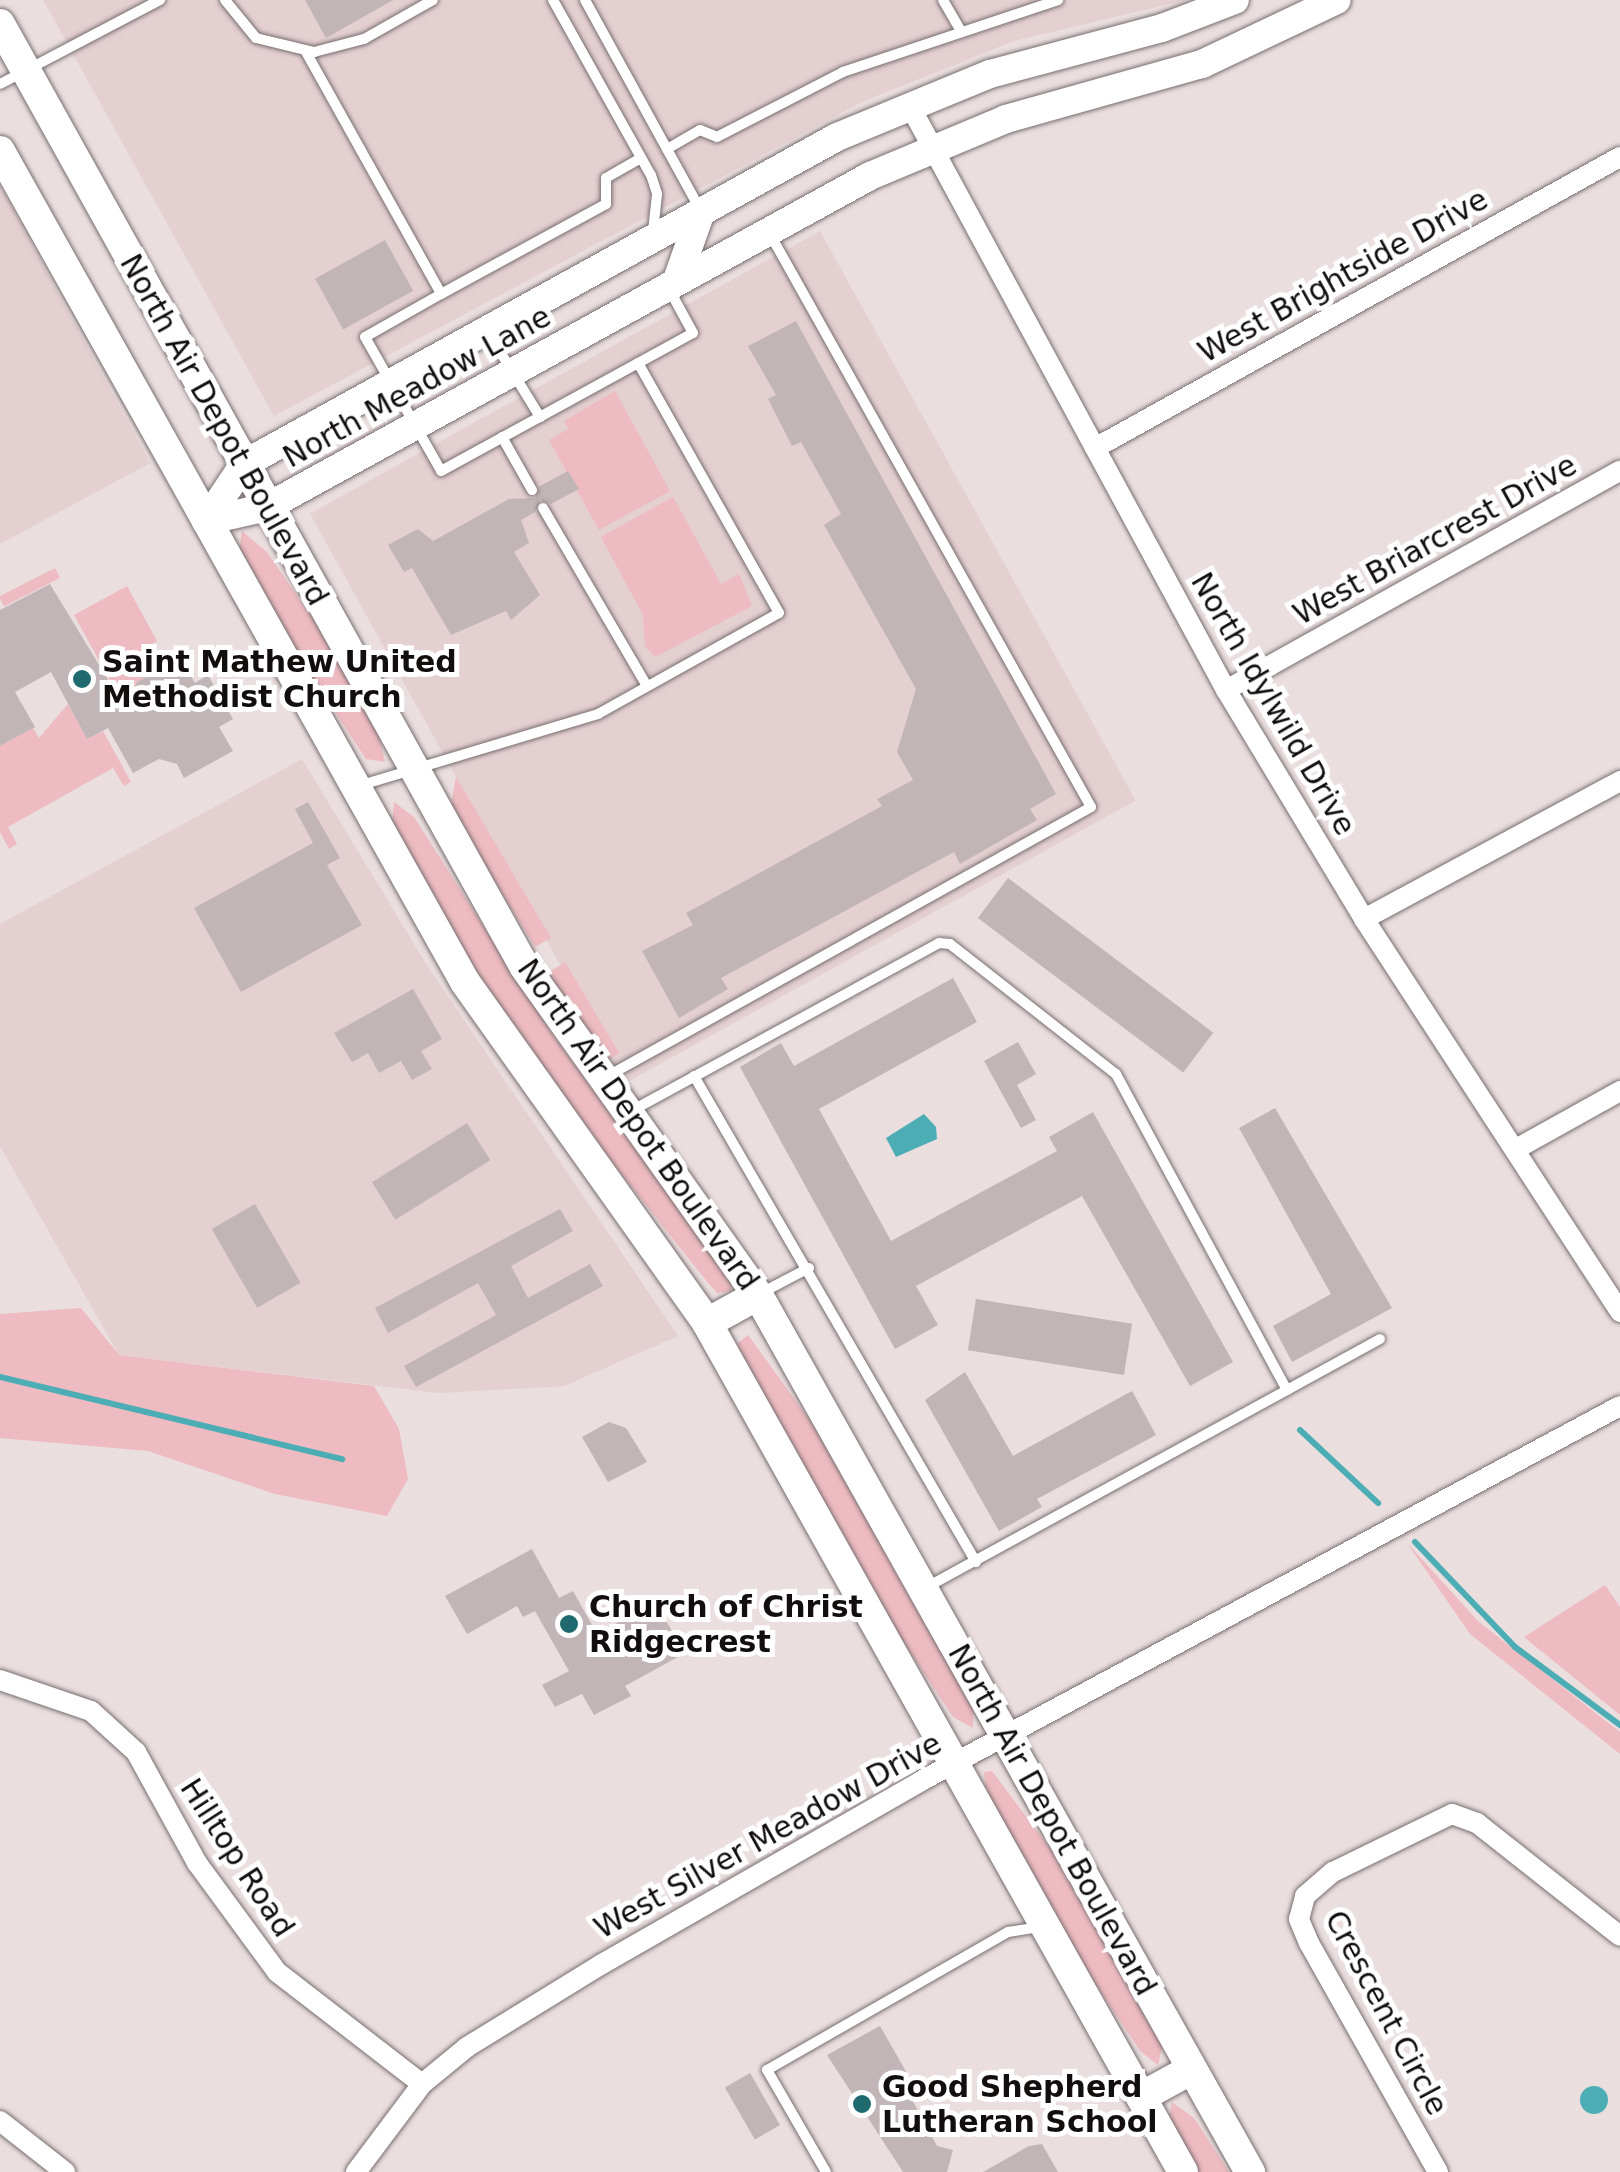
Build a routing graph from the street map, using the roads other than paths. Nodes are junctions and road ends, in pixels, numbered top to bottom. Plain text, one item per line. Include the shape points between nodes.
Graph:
1 (160, 0) edge
2 (225, 0) edge
3 (433, 0) edge
4 (553, 0) edge
5 (585, 0) edge
6 (943, 0) edge
7 (1058, 0) edge
8 (1235, 0) edge
9 (1337, 0) edge
10 (0, 24) edge
11 (960, 30) junction
12 (306, 52) junction
13 (12, 77) edge
14 (910, 106) junction
15 (932, 147) junction
16 (667, 149) junction
17 (0, 151) edge
18 (1620, 157) edge
19 (641, 158) junction
20 (702, 212) junction
21 (768, 230) junction
22 (650, 240) junction
23 (672, 283) junction
24 (441, 294) junction
25 (487, 330) junction
26 (638, 363) junction
27 (512, 372) junction
28 (390, 383) junction
29 (540, 417) junction
30 (413, 426) junction
31 (502, 437) junction
32 (1095, 448) junction
33 (244, 464) junction
34 (1620, 471) edge
35 (532, 490) dead end
36 (267, 507) junction
37 (543, 508) dead end
38 (206, 521) junction
39 (647, 686) junction
40 (1226, 690) junction
41 (413, 768) junction
42 (1620, 781) edge
43 (356, 787) junction
44 (1364, 919) junction
45 (694, 1076) junction
46 (600, 1080) junction
47 (1620, 1091) edge
48 (628, 1113) junction
49 (1516, 1149) junction
50 (809, 1268) junction
51 (758, 1295) junction
52 (1620, 1312) edge
53 (707, 1323) junction
54 (1380, 1338) dead end
55 (1287, 1390) junction
56 (1620, 1406) edge
57 (976, 1562) junction
58 (922, 1590) junction
59 (0, 1680) edge
60 (1006, 1737) junction
61 (954, 1766) junction
62 (1044, 1926) junction
63 (1620, 1936) edge
64 (1192, 2069) junction
65 (422, 2084) junction
66 (1141, 2097) junction
67 (0, 2121) edge
68 (64, 2172) edge
69 (356, 2172) edge
70 (826, 2172) edge
71 (1183, 2172) edge
72 (1250, 2172) edge
73 (1438, 2172) edge

1 - 13 lane
2 - 12 lane via 256,38
3 - 12 lane via 364,38
4 - 19 lane
5 - 16 lane
6 - 11 lane
7 - 11 lane
8 - 14 street, North Meadow Lane via 1162,28 990,74
9 - 15 street, North Meadow Lane via 1202,64
10 - 13 main road, North Air Depot Boulevard
11 - 16 lane via 805,89 717,137 700,130
12 - 24 lane
13 - 33 main road, North Air Depot Boulevard
14 - 15 street, North Idylwild Drive
14 - 20 street, North Meadow Lane via 837,137
15 - 21 street, North Meadow Lane
15 - 32 street, North Idylwild Drive
16 - 20 lane
17 - 38 main road, North Air Depot Boulevard
18 - 32 street, West Brightside Drive
19 - 22 lane via 657,194
19 - 24 lane via 606,178 606,204
20 - 22 street, North Meadow Lane
20 - 23 street
21 - 23 street, North Meadow Lane
21 - 46 lane via 1091,806
22 - 25 street, North Meadow Lane
23 - 26 lane via 693,333
23 - 27 street, North Meadow Lane
24 - 28 lane via 365,337
25 - 27 lane
25 - 28 street, North Meadow Lane
26 - 29 lane
26 - 39 lane via 778,612
27 - 29 lane
27 - 30 street, North Meadow Lane
28 - 30 lane
28 - 33 street, North Meadow Lane
29 - 31 lane
30 - 31 lane via 441,471
30 - 36 street, North Meadow Lane
31 - 35 lane
32 - 40 street, North Idylwild Drive
33 - 36 main road, North Air Depot Boulevard
33 - 38 street, North Meadow Lane
34 - 40 street, West Briarcrest Drive
36 - 38 street, North Meadow Lane
36 - 41 main road, North Air Depot Boulevard
37 - 39 lane
38 - 43 main road, North Air Depot Boulevard
39 - 41 lane via 540,735
40 - 44 street, North Idylwild Drive
41 - 43 lane
41 - 46 main road, North Air Depot Boulevard via 524,966
42 - 44 street
43 - 53 main road, North Air Depot Boulevard via 499,1037 637,1216
44 - 49 street, North Idylwild Drive
45 - 48 lane
45 - 50 lane
45 - 55 lane via 939,942 950,944 1116,1074
46 - 48 main road, North Air Depot Boulevard
47 - 49 street
48 - 51 main road, North Air Depot Boulevard via 698,1201
49 - 52 street, North Idylwild Drive
50 - 51 lane
50 - 57 lane
51 - 53 main road
51 - 58 main road, North Air Depot Boulevard
53 - 61 main road, North Air Depot Boulevard
54 - 55 lane
55 - 57 lane
56 - 60 street, West Silver Meadow Drive
57 - 58 lane
58 - 60 main road, North Air Depot Boulevard
59 - 65 street, Hilltop Road via 91,1711 136,1752 197,1863 276,1972
60 - 61 street, West Silver Meadow Drive
60 - 64 main road, North Air Depot Boulevard
61 - 62 main road, North Air Depot Boulevard
61 - 65 street, West Silver Meadow Drive via 602,1964 467,2047
62 - 66 main road, North Air Depot Boulevard
62 - 70 lane via 1008,1932 767,2070
63 - 73 street, Crescent Circle via 1476,1823 1452,1814 1333,1872 1306,1896 1298,1919
64 - 66 main road
64 - 72 main road, North Air Depot Boulevard
65 - 69 street, West Silver Meadow Drive
66 - 71 main road, North Air Depot Boulevard
67 - 68 street

